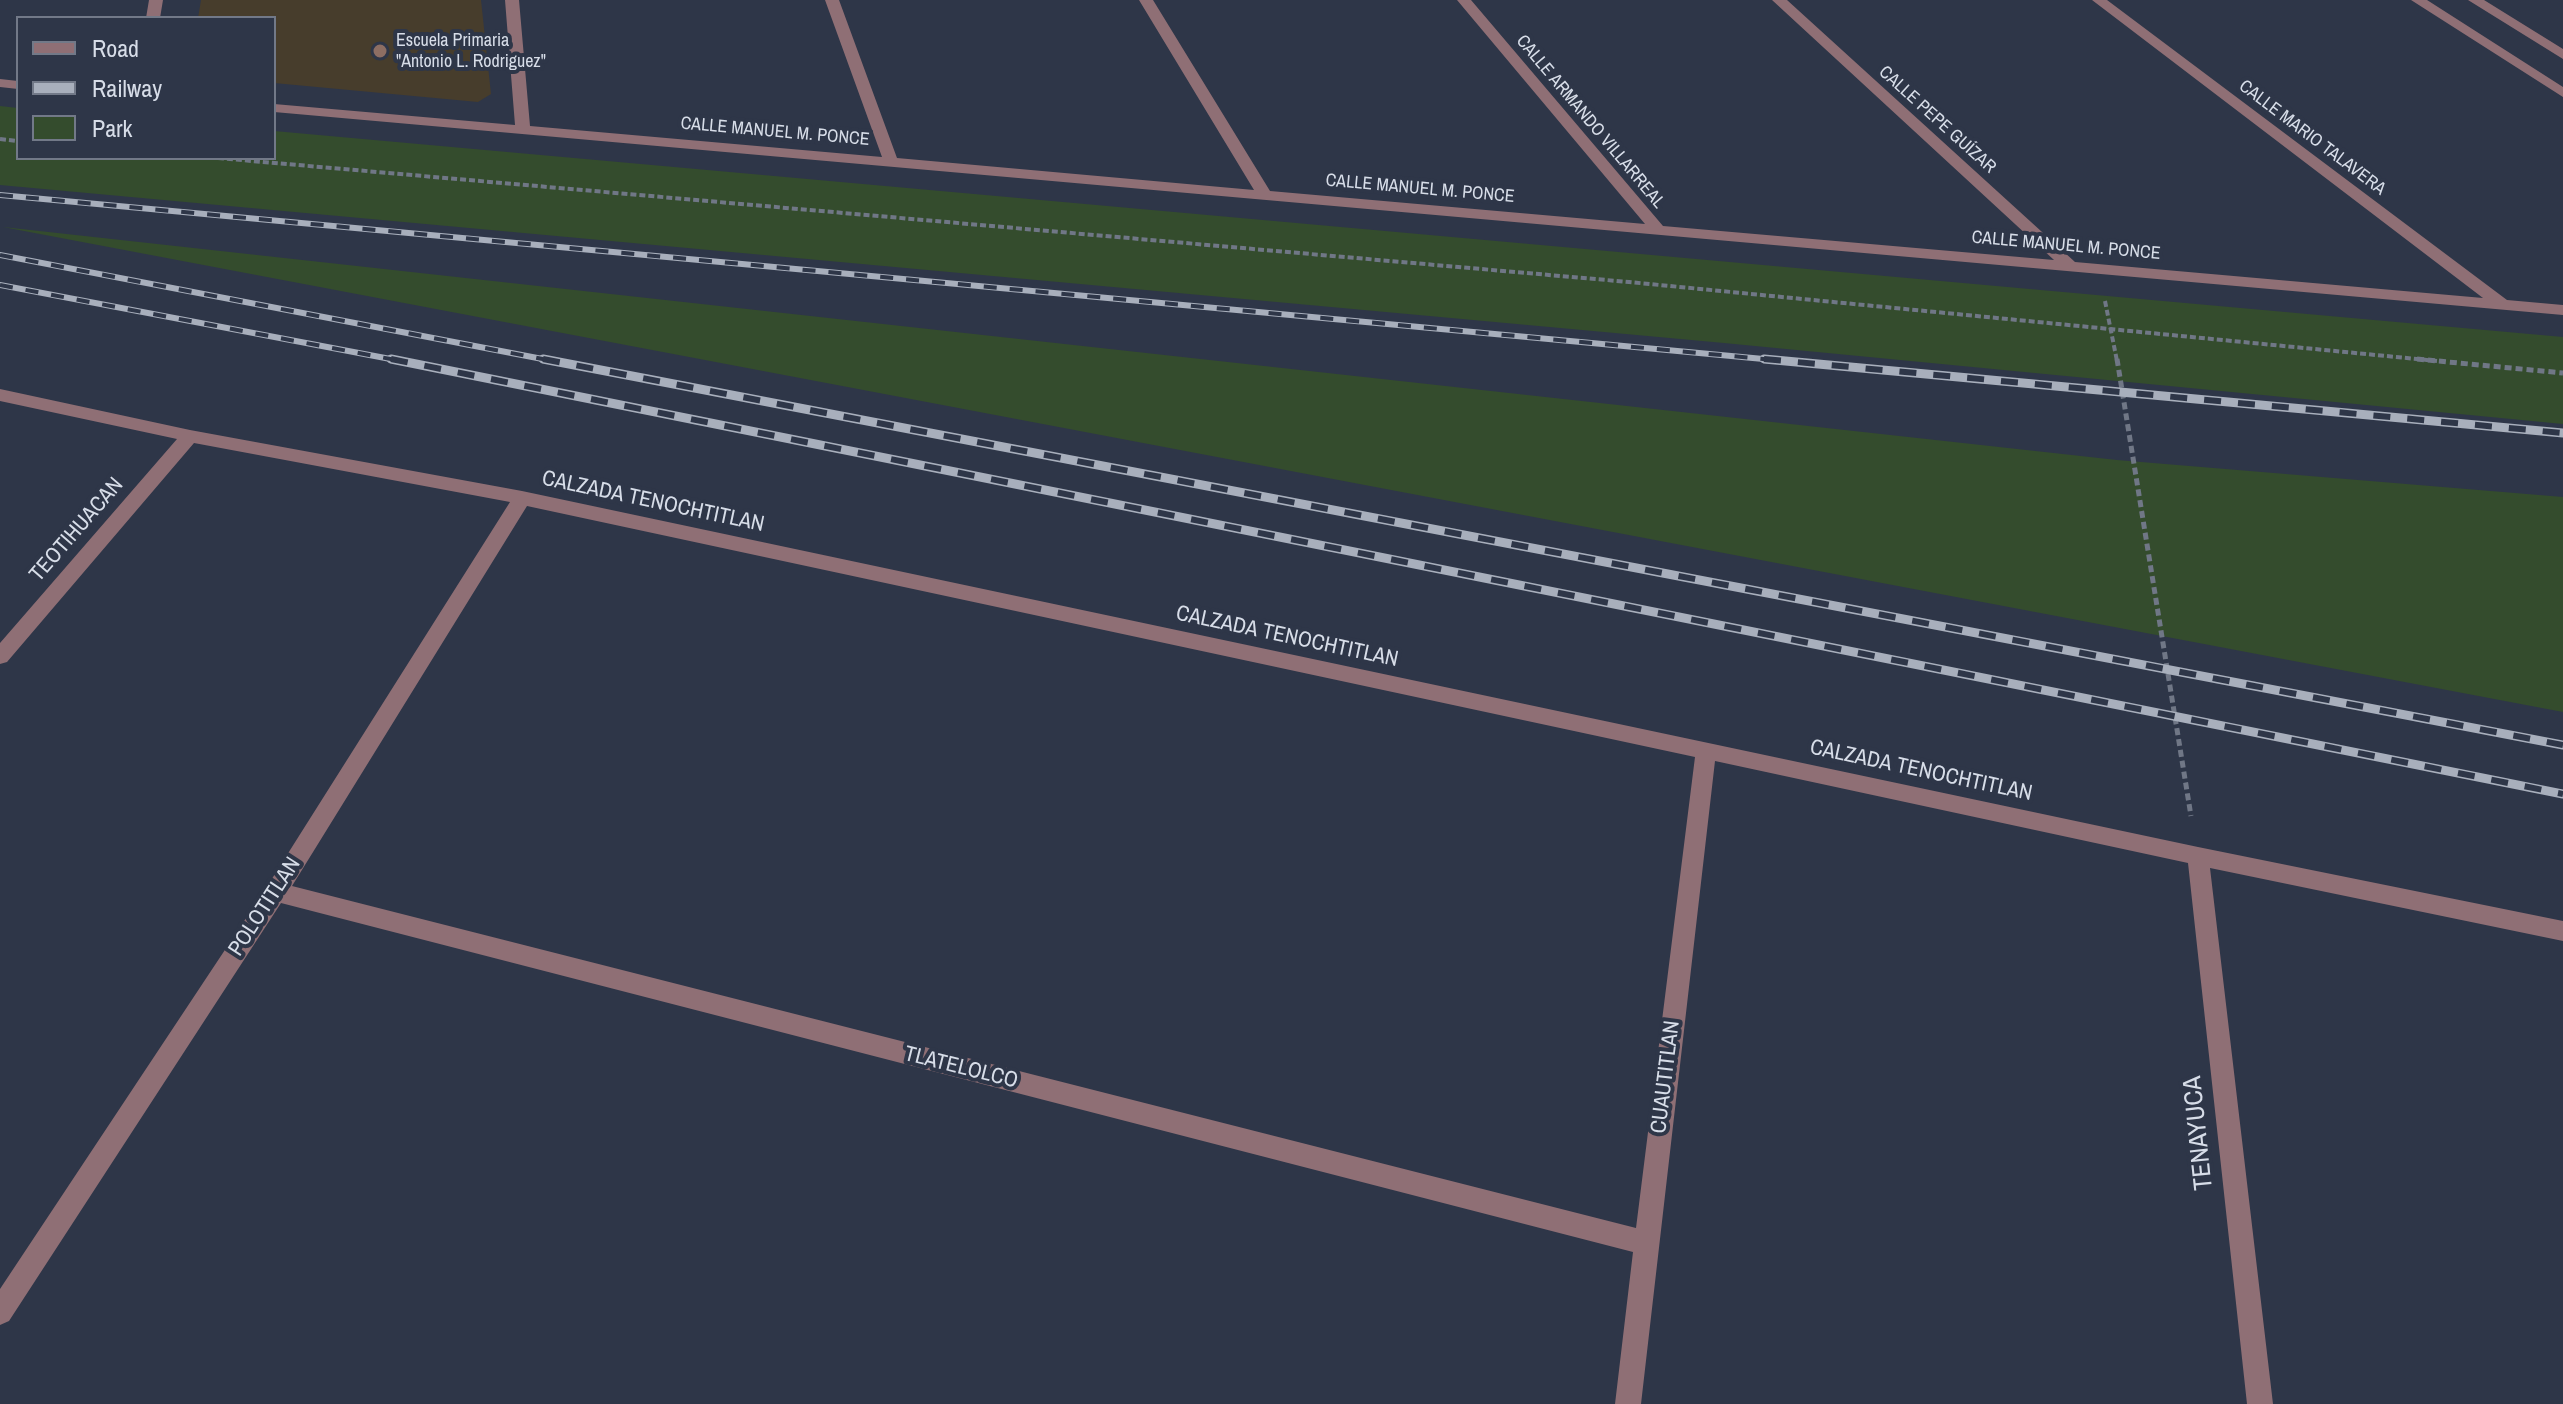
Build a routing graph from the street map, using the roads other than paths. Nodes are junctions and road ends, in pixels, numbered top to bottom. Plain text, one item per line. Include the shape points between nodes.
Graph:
1 (512, 0) edge
2 (832, 0) edge
3 (1146, 0) edge
4 (1464, 0) edge
5 (1779, 0) edge
6 (2099, 0) edge
7 (2418, 0) edge
8 (2475, 0) edge
9 (2563, 55) edge
10 (2563, 93) edge
11 (276, 108) edge
12 (523, 130) junction
13 (891, 162) junction
14 (1265, 195) junction
15 (1658, 230) junction
16 (2071, 267) junction
17 (2503, 305) junction
18 (2563, 310) edge
19 (0, 395) edge
20 (190, 436) junction
21 (522, 498) junction
22 (0, 656) edge
23 (1706, 749) junction
24 (2198, 856) junction
25 (276, 892) junction
26 (2563, 931) edge
27 (1646, 1243) junction
28 (0, 1312) edge
29 (1628, 1404) edge
30 (2260, 1404) edge

1 - 12 street
2 - 13 street
3 - 14 street
4 - 15 street, CALLE ARMANDO VILLARREAL
5 - 16 street, CALLE PEPE GUÍZAR
6 - 17 street, CALLE MARIO TALAVERA
7 - 10 street
8 - 9 street
11 - 12 street, CALLE MANUEL M. PONCE
12 - 13 street, CALLE MANUEL M. PONCE
13 - 14 street, CALLE MANUEL M. PONCE
14 - 15 street, CALLE MANUEL M. PONCE
15 - 16 street, CALLE MANUEL M. PONCE
16 - 17 street, CALLE MANUEL M. PONCE
17 - 18 street, CALLE MANUEL M. PONCE
19 - 20 street, CALZADA TENOCHTITLAN
20 - 21 street, CALZADA TENOCHTITLAN
20 - 22 street, TEOTIHUACAN
21 - 23 street, CALZADA TENOCHTITLAN
21 - 25 street, POLOTITLAN
23 - 24 street, CALZADA TENOCHTITLAN
23 - 27 street, CUAUTITLAN
24 - 26 street, CALZADA TENOCHTITLAN
24 - 30 street, TENAYUCA
25 - 27 street, TLATELOLCO
25 - 28 street, POLOTITLAN
27 - 29 street, CUAUTITLAN

